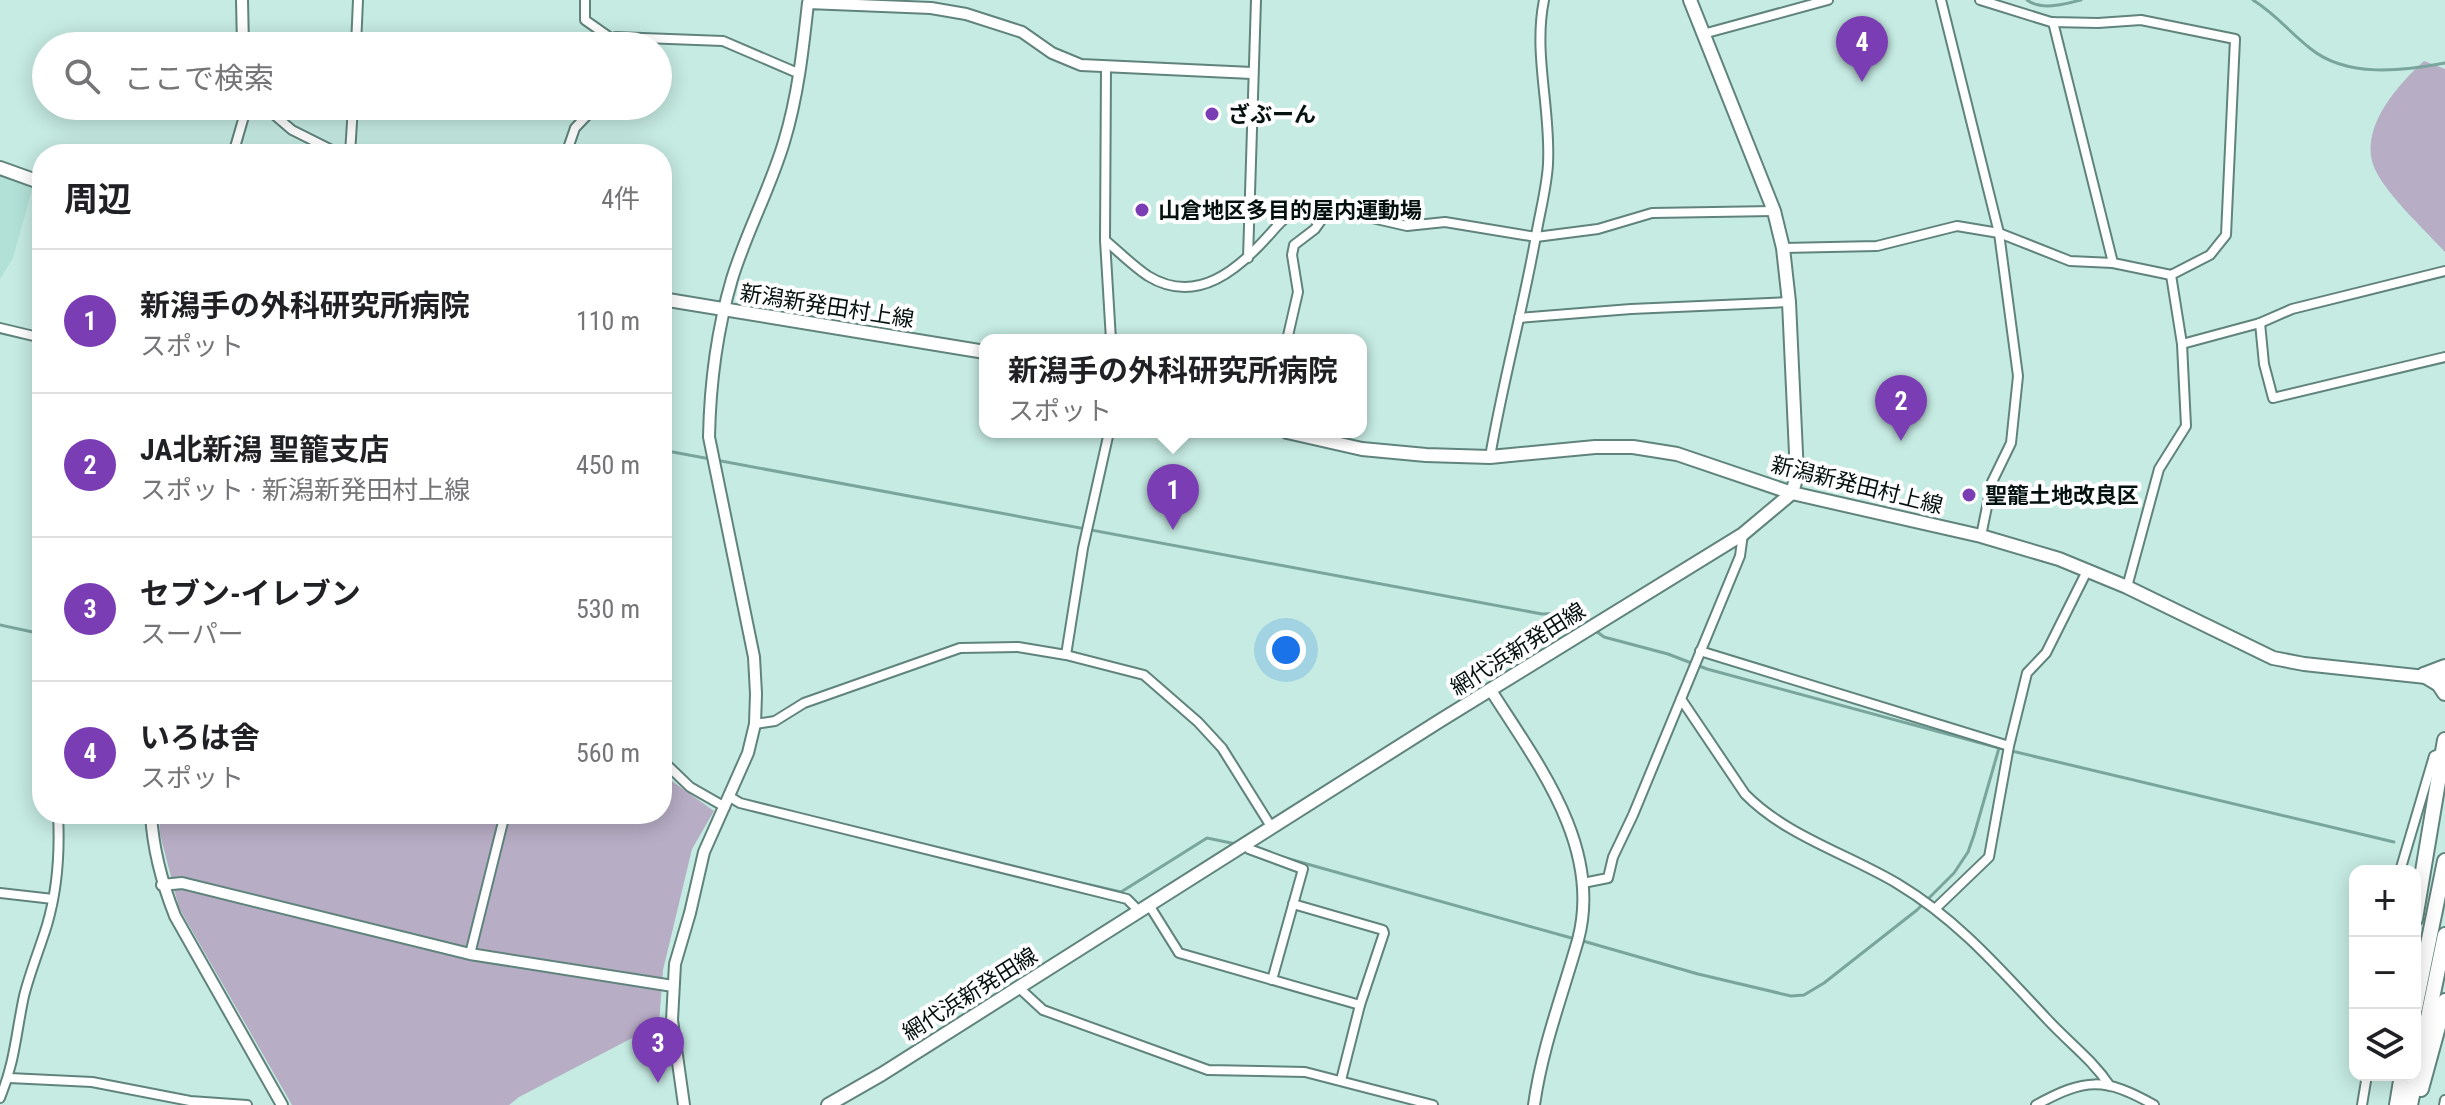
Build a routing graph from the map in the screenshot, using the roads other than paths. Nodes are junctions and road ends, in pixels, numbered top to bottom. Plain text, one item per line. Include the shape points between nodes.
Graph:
1 (242, 0) edge
2 (358, 0) edge
3 (585, 0) edge
4 (1256, 0) edge
5 (1544, 0) edge
6 (1690, 0) edge
7 (1828, 0) edge
8 (1941, 0) edge
9 (1980, 0) edge
10 (808, 1) edge
11 (931, 4) edge
12 (2053, 22) junction
13 (243, 32) edge
14 (357, 32) edge
15 (600, 32) edge
16 (1703, 34) junction
17 (672, 39) edge
18 (1106, 66) junction
19 (1252, 73) junction
20 (800, 74) junction
21 (243, 120) edge
22 (280, 120) edge
23 (352, 120) edge
24 (584, 120) edge
25 (236, 144) edge
26 (320, 144) edge
27 (351, 144) edge
28 (569, 144) edge
29 (0, 168) edge
30 (32, 179) edge
31 (1329, 209) junction
32 (1774, 211) junction
33 (1999, 233) junction
34 (1536, 237) junction
35 (1105, 240) junction
36 (1783, 248) junction
37 (1248, 259) junction
38 (2113, 263) junction
39 (2445, 271) edge
40 (2171, 275) junction
41 (672, 301) edge
42 (1789, 302) junction
43 (724, 309) junction
44 (1519, 318) junction
45 (2260, 323) junction
46 (0, 328) edge
47 (1111, 334) edge
48 (1288, 334) edge
49 (32, 336) edge
50 (2182, 344) junction
51 (979, 351) edge
52 (2445, 357) edge
53 (1108, 438) edge
54 (1313, 438) edge
55 (1490, 457) junction
56 (1792, 493) junction
57 (1743, 534) junction
58 (1981, 536) junction
59 (2087, 571) junction
60 (2127, 587) junction
61 (1700, 651) junction
62 (1066, 655) junction
63 (2445, 667) edge
64 (2424, 675) junction
65 (2445, 679) edge
66 (1490, 689) junction
67 (2445, 693) edge
68 (1681, 699) junction
69 (755, 724) junction
70 (2443, 743) edge
71 (2009, 746) junction
72 (672, 770) edge
73 (728, 802) junction
74 (59, 824) edge
75 (152, 824) edge
76 (502, 824) edge
77 (1272, 828) junction
78 (1245, 844) junction
79 (2445, 861) edge
80 (2402, 865) edge
81 (2421, 881) edge
82 (1583, 883) junction
83 (162, 885) junction
84 (0, 893) edge
85 (53, 899) junction
86 (1293, 904) junction
87 (1144, 908) junction
88 (1936, 908) junction
89 (2445, 935) edge
90 (470, 954) junction
91 (2421, 979) edge
92 (1272, 980) junction
93 (673, 986) junction
94 (1018, 987) junction
95 (2445, 1001) edge
96 (1360, 1005) junction
97 (9, 1078) junction
98 (1341, 1080) junction
99 (2366, 1081) edge
100 (2393, 1081) edge
101 (2400, 1081) edge
102 (2110, 1086) junction
103 (0, 1098) edge
104 (247, 1105) edge
105 (282, 1105) edge
106 (684, 1105) edge
107 (828, 1105) edge
108 (1433, 1105) edge
109 (1534, 1105) edge
110 (2036, 1105) edge
111 (2154, 1105) edge
112 (2362, 1105) edge
113 (2394, 1105) edge
114 (2410, 1105) edge
115 (2417, 1105) edge

1 - 13 street
2 - 14 street
3 - 15 street via 585,20
4 - 19 street
5 - 34 street via 1540,32 1549,165
6 - 16 main road
7 - 16 street
8 - 33 street
9 - 12 street
10 - 11 street
10 - 20 street
11 - 18 street via 1009,27 1071,62
12 - 38 street
12 - 40 street via 2141,20 2235,39 2226,235 2210,255
16 - 32 main road
17 - 20 street via 723,41
18 - 19 street
18 - 35 street
19 - 37 street
20 - 43 street via 768,192
21 - 25 street
22 - 26 street
23 - 27 street
24 - 28 street
29 - 30 main road
31 - 34 street via 1407,226 1445,222
31 - 37 street via 1305,205 1280,223
31 - 48 street via 1294,245 1298,292
32 - 34 street via 1652,213 1598,229
32 - 36 main road
33 - 36 street via 1957,226 1877,246
33 - 38 street via 2070,261
33 - 58 street via 2018,376 2011,443 1992,482
34 - 44 street
35 - 37 street via 1145,274 1184,287 1220,279
35 - 47 street
36 - 42 main road
38 - 40 street
39 - 45 street via 2292,309
40 - 50 street
41 - 43 main road, 新潟新発田村上線
42 - 44 street
42 - 56 main road via 1797,475
43 - 51 main road, 新潟新発田村上線
43 - 69 street via 709,437 754,657
44 - 55 street
45 - 50 street
45 - 52 street via 2273,398
46 - 49 street
50 - 60 street via 2186,426 2159,469
53 - 62 street
54 - 55 main road, 新潟新発田村上線 via 1362,449
55 - 56 main road, 新潟新発田村上線 via 1633,447 1677,454
56 - 57 main road, 網代浜新発田線
56 - 58 main road, 新潟新発田村上線
57 - 61 street via 1740,556
57 - 66 main road, 網代浜新発田線
58 - 59 main road, 新潟新発田村上線
59 - 60 main road, 新潟新発田村上線
59 - 71 street via 2046,653 2027,673
60 - 64 main road, 新潟新発田村上線 via 2273,658
61 - 68 street
61 - 71 street
62 - 69 street via 1018,647 960,648 804,703 775,721
62 - 77 street via 1144,675 1222,748
63 - 64 highway
64 - 65 main road, 新潟新発田村上線
64 - 67 highway
66 - 77 main road, 網代浜新発田線
66 - 82 street via 1552,787 1569,823
68 - 82 street via 1608,878
68 - 88 street via 1754,804
69 - 73 street
70 - 80 street via 2434,756
70 - 81 highway
71 - 88 street via 1989,857
72 - 73 street via 690,787
73 - 87 street via 1127,899
73 - 93 street via 704,852
74 - 85 street
75 - 83 street
76 - 90 street
77 - 78 main road, 網代浜新発田線
78 - 86 street via 1301,866
78 - 87 main road, 網代浜新発田線
79 - 91 highway
82 - 109 street via 1579,937 1546,1042
83 - 90 street via 182,883
83 - 105 street
84 - 85 street
85 - 97 street via 25,994
86 - 92 street
86 - 96 street via 1383,930
87 - 92 street via 1179,953
87 - 94 main road, 網代浜新発田線
88 - 102 street via 1986,952
89 - 114 highway
90 - 93 street
92 - 96 street
93 - 106 street via 672,1020
94 - 98 street via 1043,1010 1208,1070 1305,1072
94 - 107 main road, 網代浜新発田線
95 - 115 highway
96 - 98 street
97 - 103 street
97 - 104 street via 92,1082 190,1101
98 - 108 street
99 - 112 street
100 - 113 highway
101 - 113 highway
102 - 110 street via 2079,1085
102 - 111 street

